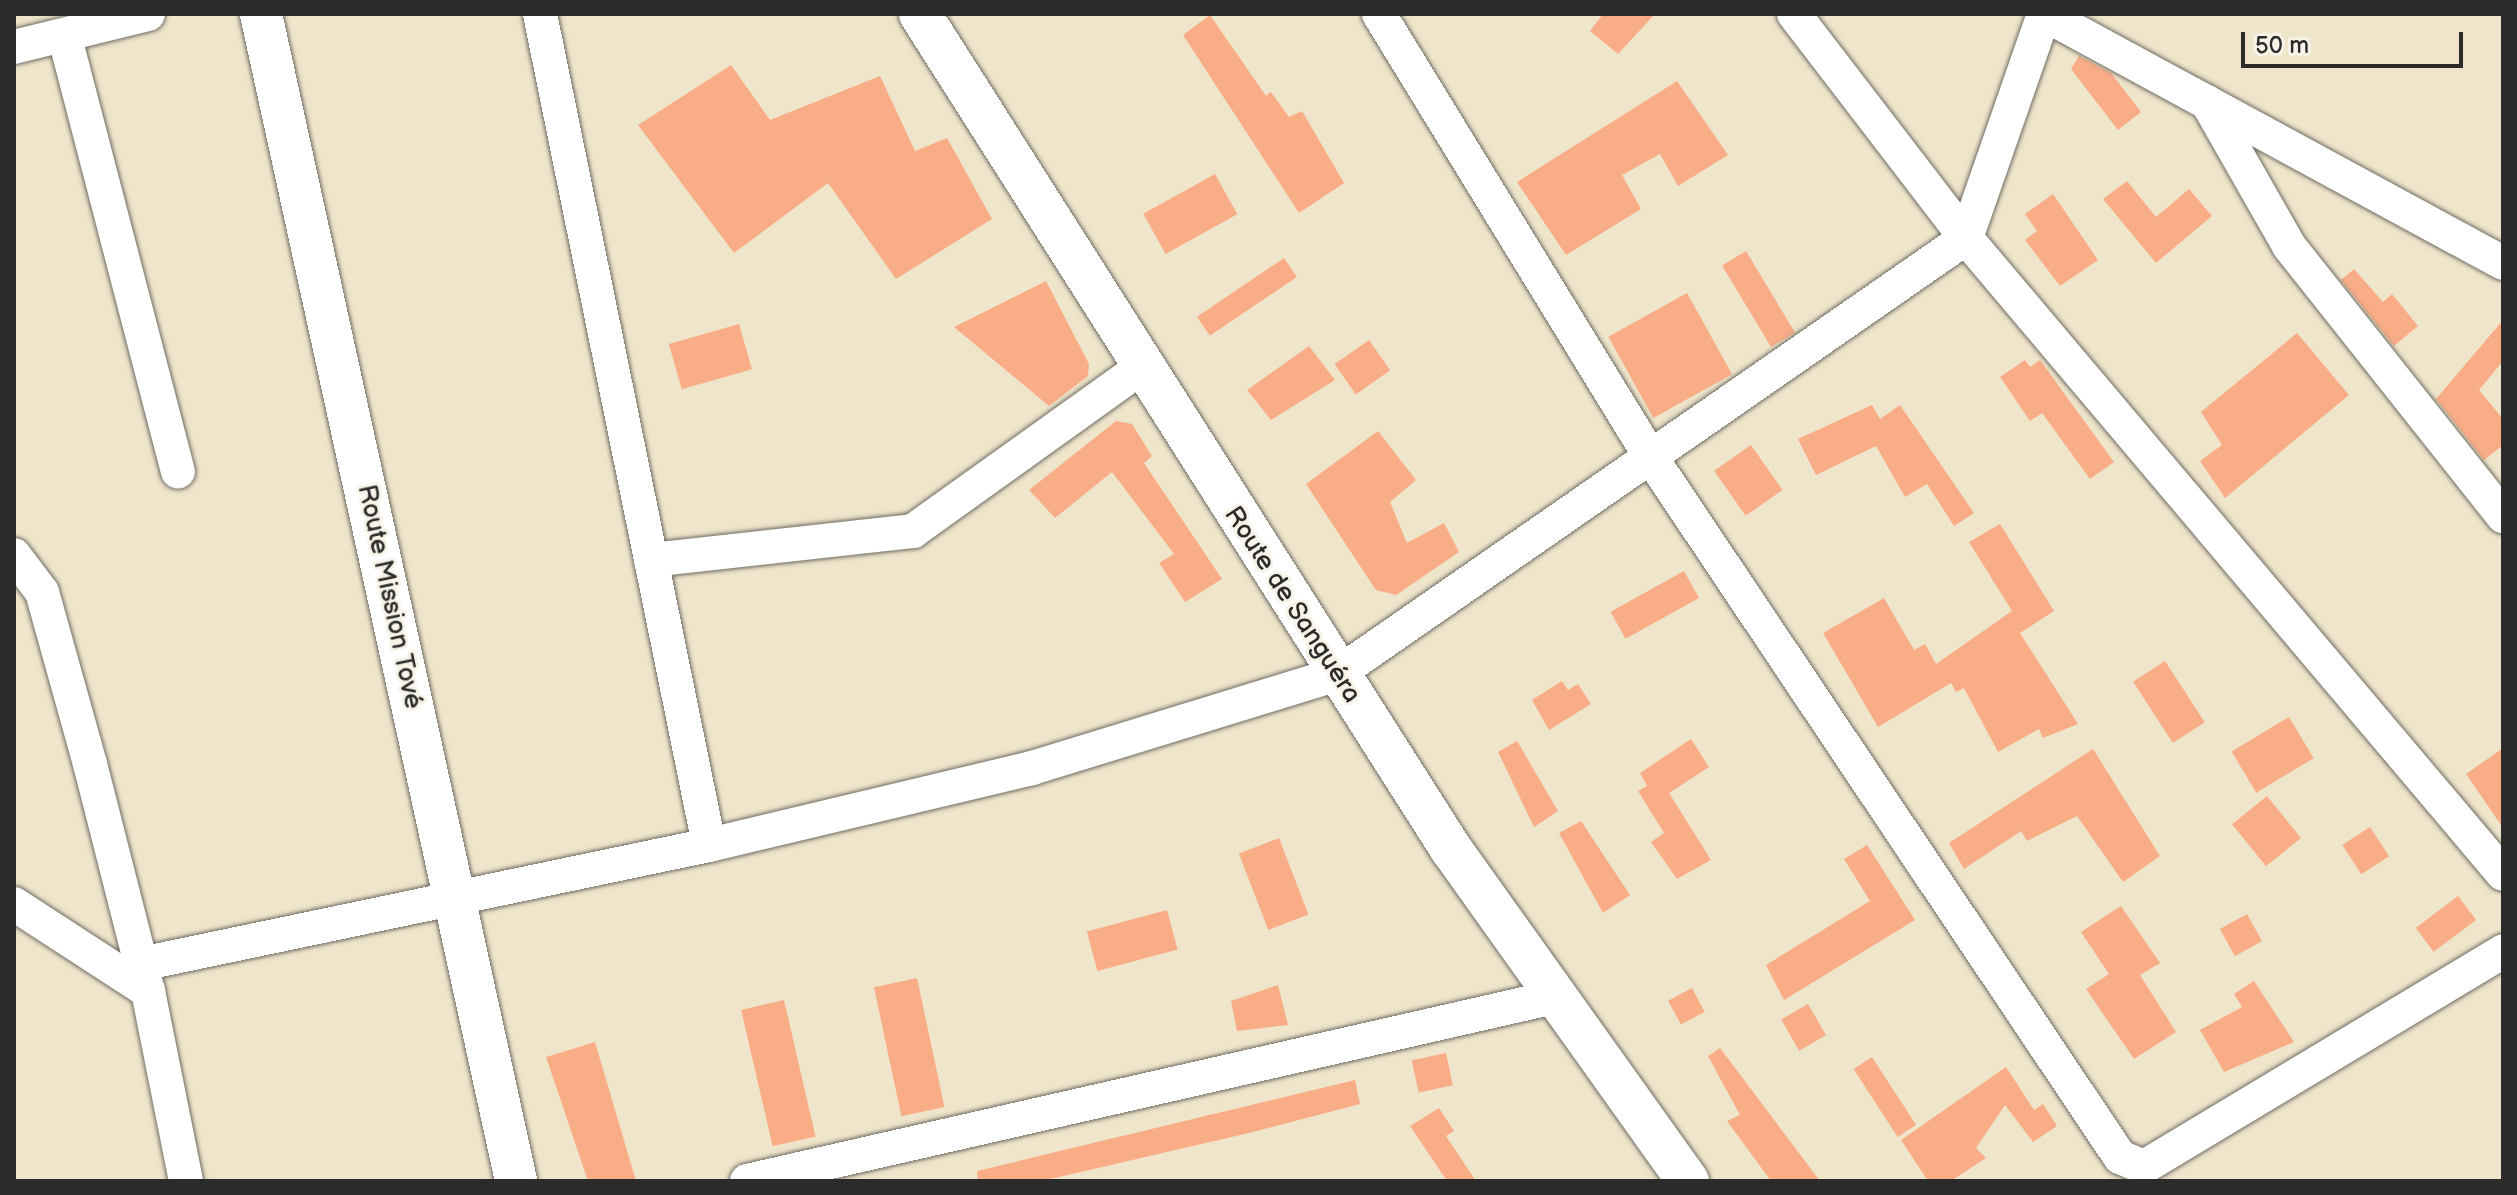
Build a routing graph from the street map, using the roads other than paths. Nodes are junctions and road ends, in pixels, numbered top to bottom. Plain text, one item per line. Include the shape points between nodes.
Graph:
1 (148, 14) edge
2 (261, 14) edge
3 (540, 14) edge
4 (920, 14) edge
5 (1379, 14) edge
6 (1794, 14) edge
7 (2044, 14) edge
8 (65, 38) junction
9 (14, 47) edge
10 (2207, 102) junction
11 (1966, 238) junction
12 (2503, 263) edge
13 (1139, 369) junction
14 (1650, 456) junction
15 (178, 472) dead end
16 (2503, 516) edge
17 (14, 555) edge
18 (651, 560) junction
19 (1337, 674) junction
20 (709, 845) junction
21 (2503, 874) edge
22 (455, 899) junction
23 (14, 904) edge
24 (2503, 951) edge
25 (145, 978) junction
26 (1554, 997) junction
27 (186, 1181) edge
28 (516, 1181) edge
29 (747, 1181) edge
30 (1688, 1181) edge

1 - 8 street
2 - 22 street, Route Mission Tové
3 - 18 street
4 - 13 street, Route de Sanguéra
5 - 14 street
6 - 11 street
7 - 10 street
7 - 11 street
8 - 9 street
8 - 15 street
10 - 12 street
10 - 16 street via 2289,246
11 - 14 street
11 - 21 street
13 - 18 street via 913,531
13 - 19 street, Route de Sanguéra
14 - 19 street
14 - 24 street via 2133,1166 2144,1167
17 - 25 street via 42,592
18 - 20 street
19 - 20 street via 1126,744
19 - 26 street, Route de Sanguéra
20 - 22 street
22 - 25 street
22 - 28 street, Route Mission Tové
23 - 25 street
25 - 27 street
26 - 29 street
26 - 30 street, Route de Sanguéra

